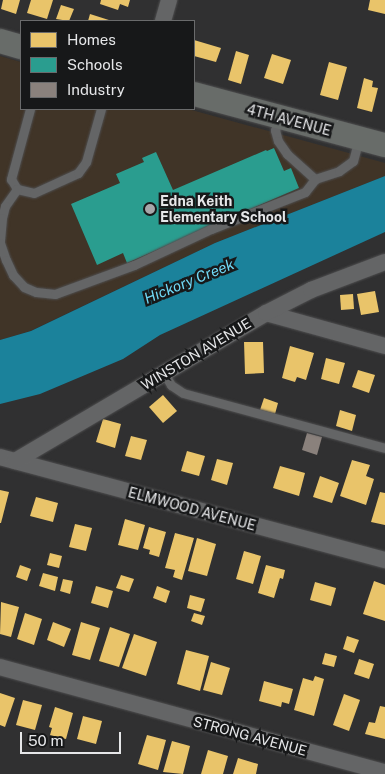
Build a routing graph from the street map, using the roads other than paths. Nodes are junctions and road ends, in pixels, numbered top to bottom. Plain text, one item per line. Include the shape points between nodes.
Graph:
1 (169, 0) edge
2 (163, 20) edge
3 (0, 41) edge
4 (20, 47) edge
5 (195, 94) edge
6 (30, 110) edge
7 (102, 110) edge
8 (279, 117) junction
9 (359, 138) junction
10 (385, 145) edge
11 (315, 179) junction
12 (17, 189) junction
13 (385, 262) edge
14 (266, 313) junction
15 (385, 346) edge
16 (164, 373) junction
17 (385, 448) edge
18 (8, 459) edge
19 (385, 560) edge
20 (0, 667) edge
21 (385, 772) edge

1 - 2 street
3 - 4 street
5 - 8 street, 4TH AVENUE
6 - 12 lane via 11,179
7 - 12 lane via 86,162 78,173 34,193
8 - 9 street, 4TH AVENUE
8 - 11 lane via 275,130 286,154
9 - 10 street, 4TH AVENUE
9 - 11 lane via 352,161 339,171
11 - 12 lane via 304,192 211,229 134,266 55,294 24,287 6,260 0,243 2,218 5,206
13 - 14 street, WINSTON AVENUE via 311,290
14 - 15 street
14 - 16 street, WINSTON AVENUE
16 - 17 lane via 171,386 183,393
16 - 18 street, WINSTON AVENUE
18 - 19 street, ELMWOOD AVENUE
20 - 21 street, STRONG AVENUE

